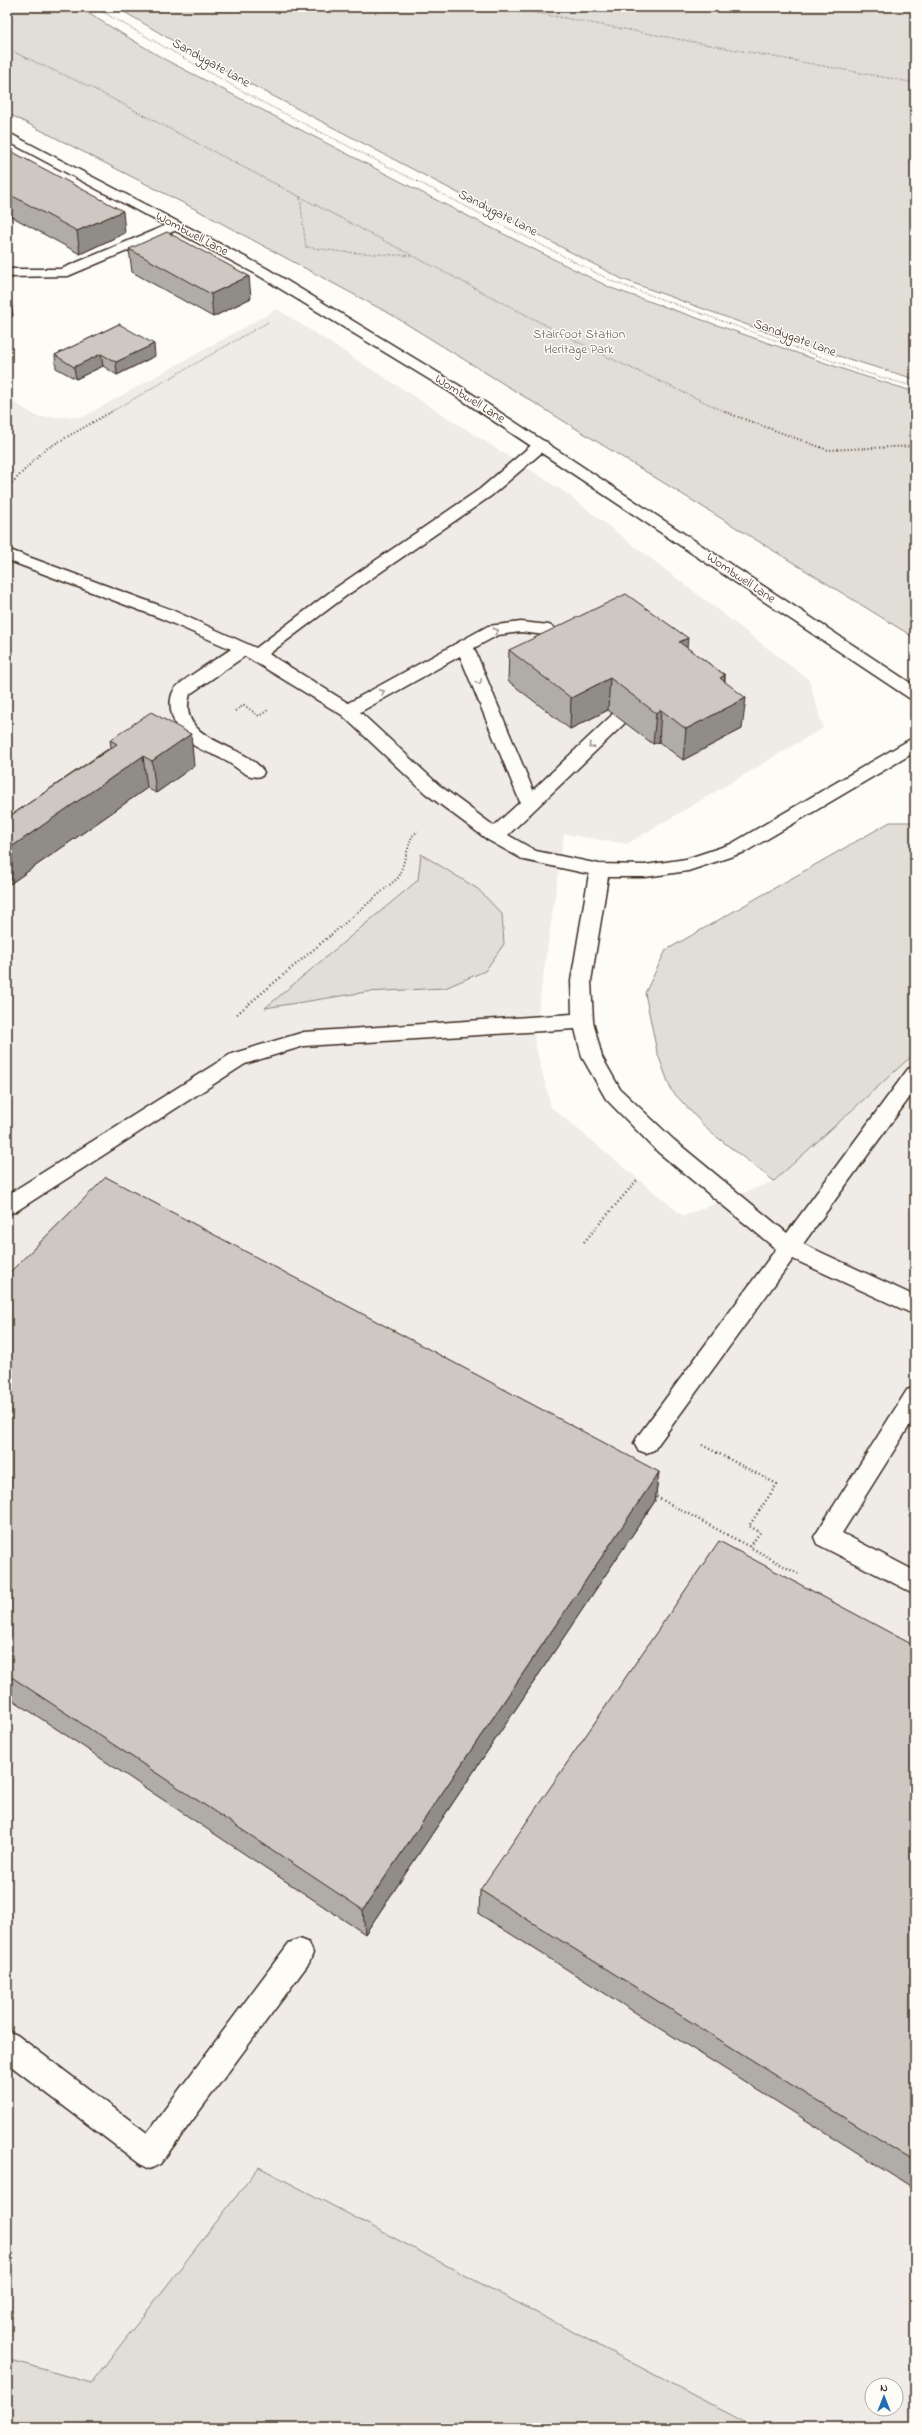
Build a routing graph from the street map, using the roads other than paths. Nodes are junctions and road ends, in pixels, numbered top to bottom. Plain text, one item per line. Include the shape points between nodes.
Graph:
1 (7, 136) edge
2 (174, 226) junction
3 (7, 273) edge
4 (541, 445) junction
5 (7, 554) edge
6 (464, 646) junction
7 (251, 651) junction
8 (589, 657) edge
9 (618, 679) edge
10 (915, 694) edge
11 (348, 711) junction
12 (915, 744) edge
13 (255, 772) dead end
14 (530, 805) junction
15 (495, 836) junction
16 (599, 870) junction
17 (583, 1021) junction
18 (915, 1074) edge
19 (7, 1206) edge
20 (790, 1248) junction
21 (915, 1306) edge
22 (915, 1397) edge
23 (646, 1443) dead end
24 (915, 1582) edge
25 (299, 1953) dead end
26 (7, 2045) edge

1 - 2 main road, Wombwell Lane
2 - 3 main road via 64,273
2 - 4 main road, Wombwell Lane via 261,271
4 - 7 main road via 484,493 302,619
4 - 10 main road, Wombwell Lane
5 - 7 main road via 145,606
6 -> 8 main road via 494,630 521,627 549,630
11 -> 6 main road
6 -> 14 main road
7 - 11 main road
7 - 13 main road via 182,691 178,704 181,718 195,738 232,756
9 -> 14 main road via 624,683 628,701 619,718
11 - 15 main road via 432,789
12 - 16 main road via 738,848 688,865 645,871
14 - 15 main road
15 - 16 main road via 531,856
16 - 17 main road via 581,981
17 - 19 main road via 304,1039 238,1059
17 - 20 main road via 592,1057 613,1094 666,1146
18 - 20 main road
20 - 21 main road
20 - 23 main road
22 - 24 main road via 826,1537
25 - 26 main road via 150,2154

